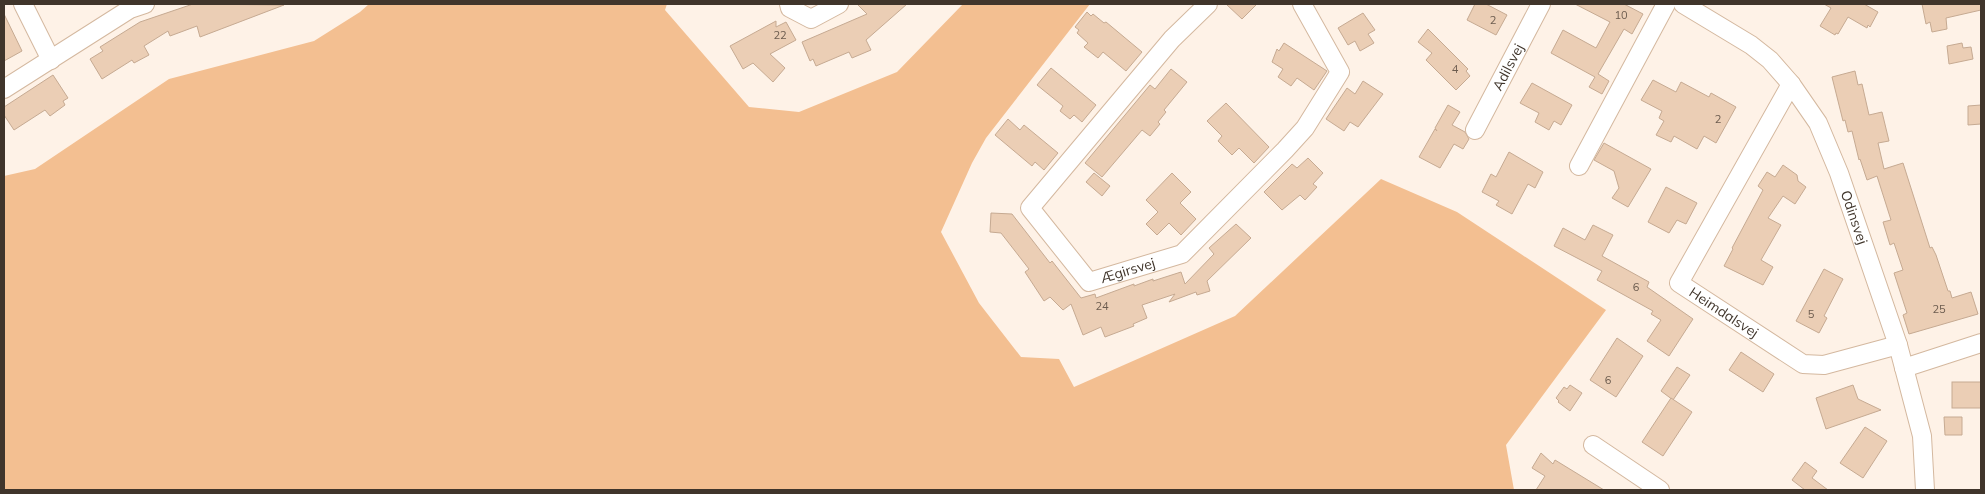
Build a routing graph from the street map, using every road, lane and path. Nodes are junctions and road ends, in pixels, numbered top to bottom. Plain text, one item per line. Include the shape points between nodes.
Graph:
1 (23, 4) edge
2 (145, 4) edge
3 (788, 4) edge
4 (839, 4) edge
5 (1208, 4) edge
6 (1302, 4) edge
7 (1541, 4) edge
8 (1666, 4) edge
9 (1683, 4) edge
10 (50, 60) junction
11 (1791, 84) junction
12 (4, 89) edge
13 (1475, 130) dead end
14 (1579, 166) dead end
15 (1981, 343) edge
16 (1898, 345) junction
17 (1904, 368) junction
18 (1593, 445) dead end
19 (1660, 490) edge
20 (1925, 490) edge

1 - 10 street
2 - 10 street via 130,9
3 - 4 street via 811,18
5 - 6 street, Ægirsvej via 1172,39 1030,208 1089,282 1182,254 1305,128 1340,72
7 - 13 street, Adilsvej
8 - 14 street
9 - 11 street, Odinsvej via 1751,45 1770,60
10 - 12 street
11 - 16 street, Odinsvej via 1818,122 1833,156
11 - 16 street, Heimdalsvej via 1679,283 1803,364 1824,365
15 - 17 street
16 - 17 street, Odinsvej
17 - 20 street, Odinsvej via 1922,436
18 - 19 street

